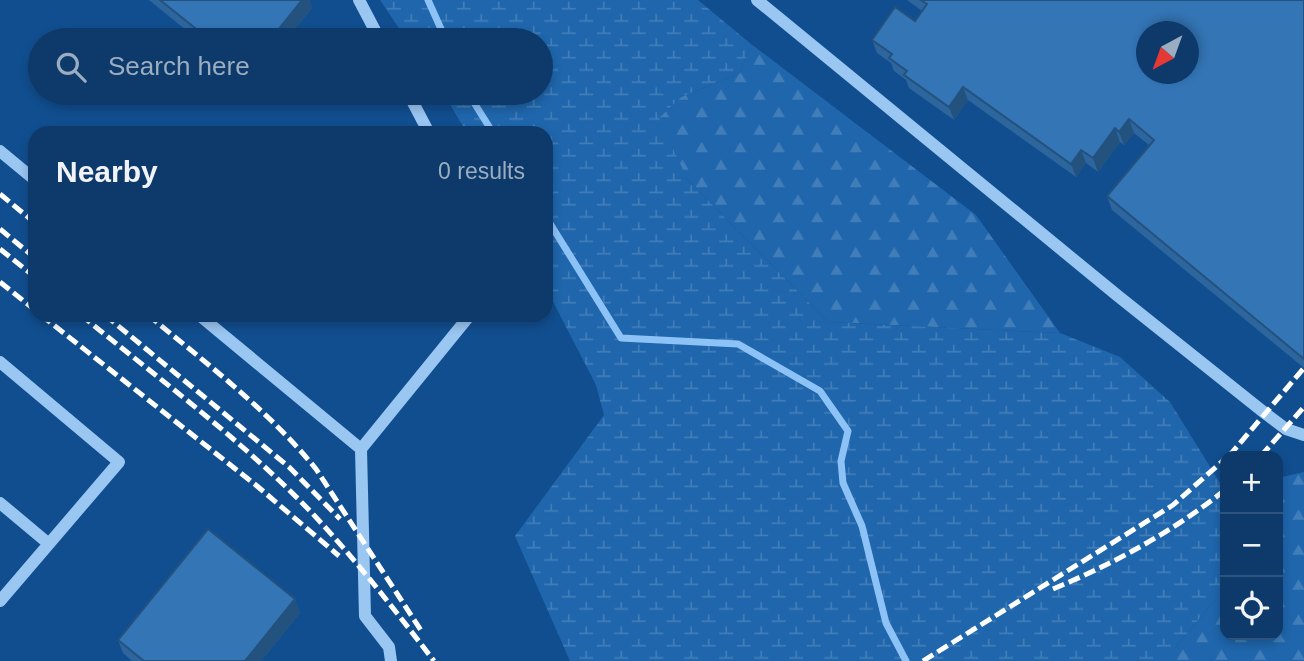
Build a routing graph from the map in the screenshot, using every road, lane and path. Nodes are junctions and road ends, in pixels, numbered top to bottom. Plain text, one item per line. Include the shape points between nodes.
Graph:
1 (359, 0) edge
2 (764, 2) edge
3 (374, 28) edge
4 (414, 105) edge
5 (425, 126) edge
6 (0, 151) edge
7 (28, 174) edge
8 (207, 322) edge
9 (464, 322) edge
10 (0, 362) edge
11 (1304, 435) edge
12 (361, 449) junction
13 (0, 503) edge
14 (49, 544) junction
15 (0, 600) edge
16 (391, 661) edge

1 - 3 lane
2 - 11 lane via 1245,397 1286,429
4 - 5 lane
6 - 7 lane
8 - 12 lane
9 - 12 lane
10 - 14 lane via 119,462
12 - 16 lane via 365,616 389,647
13 - 14 lane
14 - 15 lane

